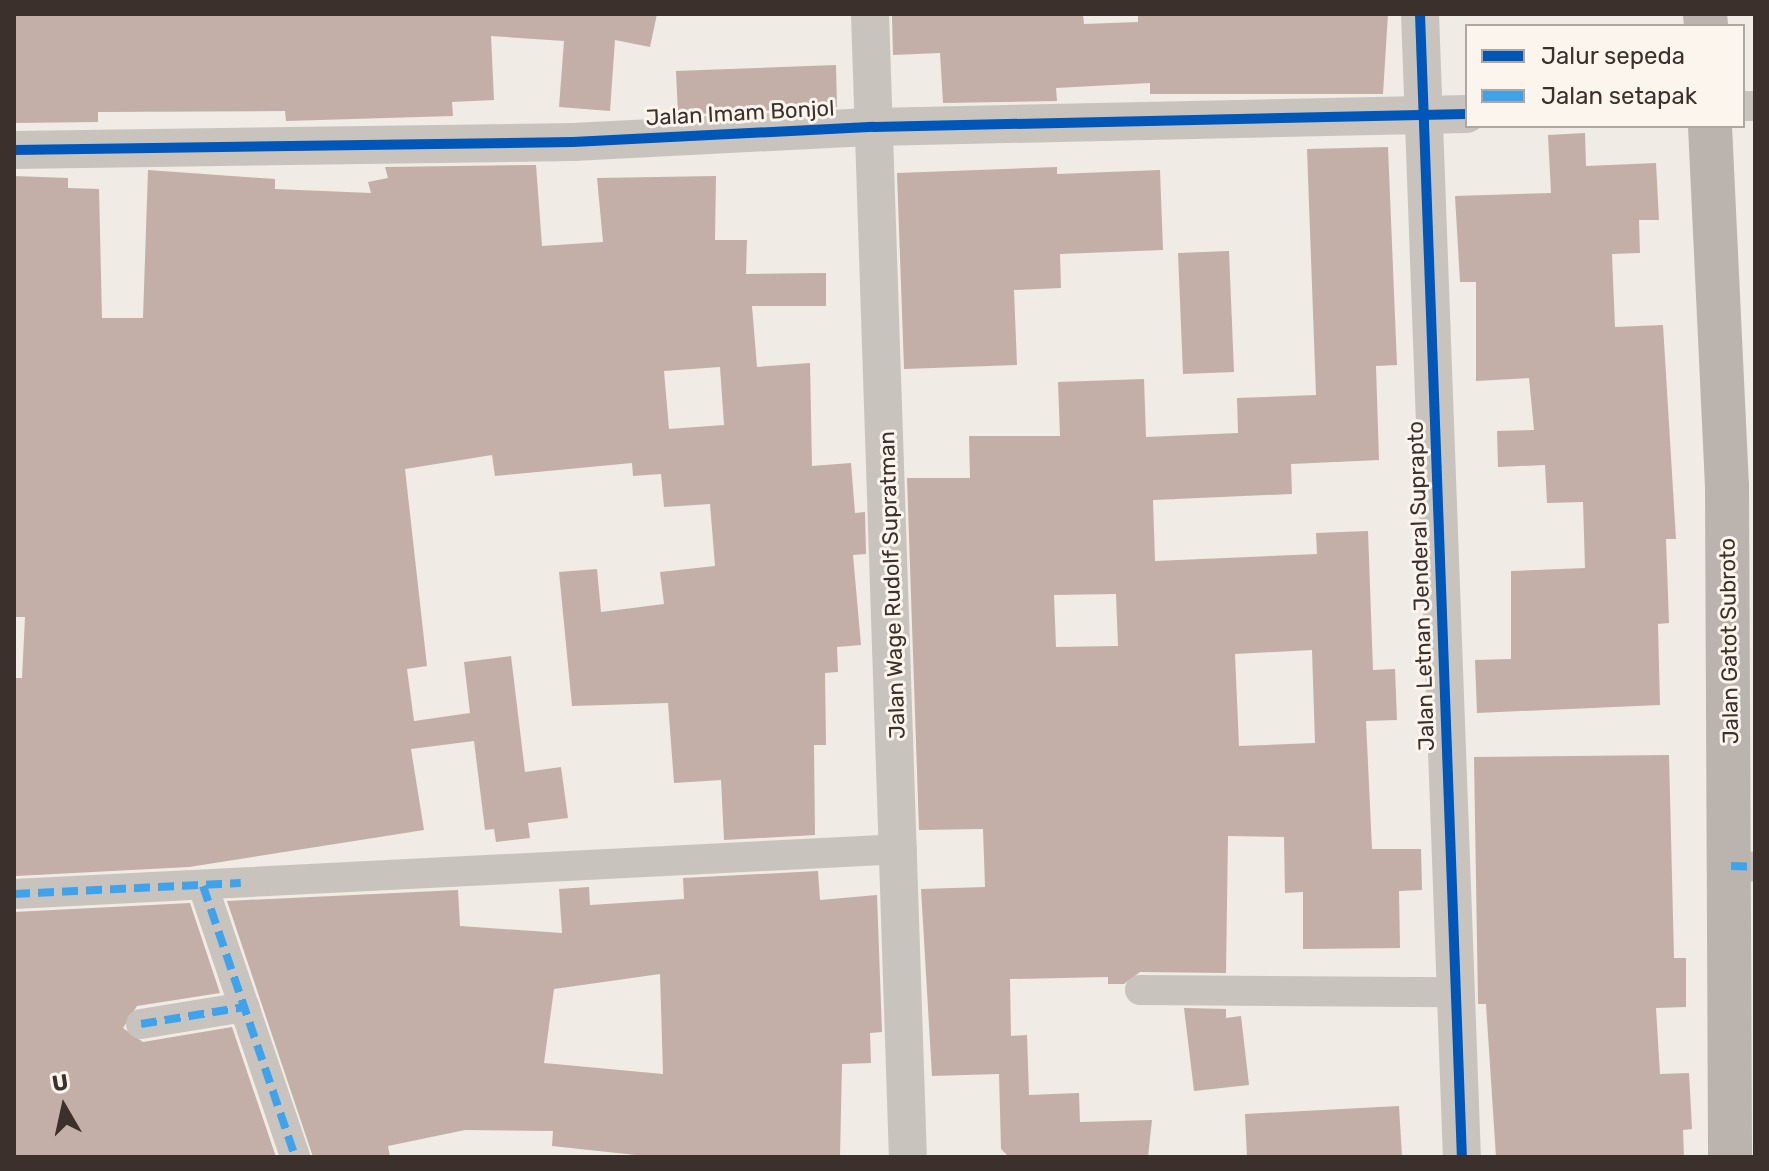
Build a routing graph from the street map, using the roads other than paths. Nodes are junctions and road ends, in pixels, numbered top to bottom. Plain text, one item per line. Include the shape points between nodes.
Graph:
1 (870, 14) edge
2 (1420, 14) edge
3 (1465, 114) edge
4 (1426, 115) junction
5 (874, 127) junction
6 (1710, 128) edge
7 (14, 150) edge
8 (1741, 488) edge
9 (902, 849) junction
10 (1743, 866) edge
11 (220, 885) junction
12 (14, 894) edge
13 (1140, 990) dead end
14 (1454, 992) junction
15 (245, 1007) junction
16 (141, 1024) dead end
17 (295, 1157) edge
18 (908, 1157) edge
19 (1462, 1157) edge
20 (1730, 1157) edge

1 - 5 street, Jalan Wage Rudolf Supratman
2 - 4 street, Jalan Letnan Jenderal Suprapto
3 - 4 street, Jalan Imam Bonjol
4 - 5 street, Jalan Imam Bonjol
4 - 14 street, Jalan Letnan Jenderal Suprapto
5 - 7 street, Jalan Imam Bonjol via 573,142
5 - 9 street, Jalan Wage Rudolf Supratman
6 - 8 main road, Jalan Gatot Subroto
8 - 10 main road, Jalan Gatot Subroto
9 - 11 street
9 - 18 street, Jalan Wage Rudolf Supratman
10 - 20 main road, Jalan Gatot Subroto
11 - 12 street
11 - 15 street
13 - 14 street
14 - 19 street, Jalan Letnan Jenderal Suprapto
15 - 16 street
15 - 17 street

